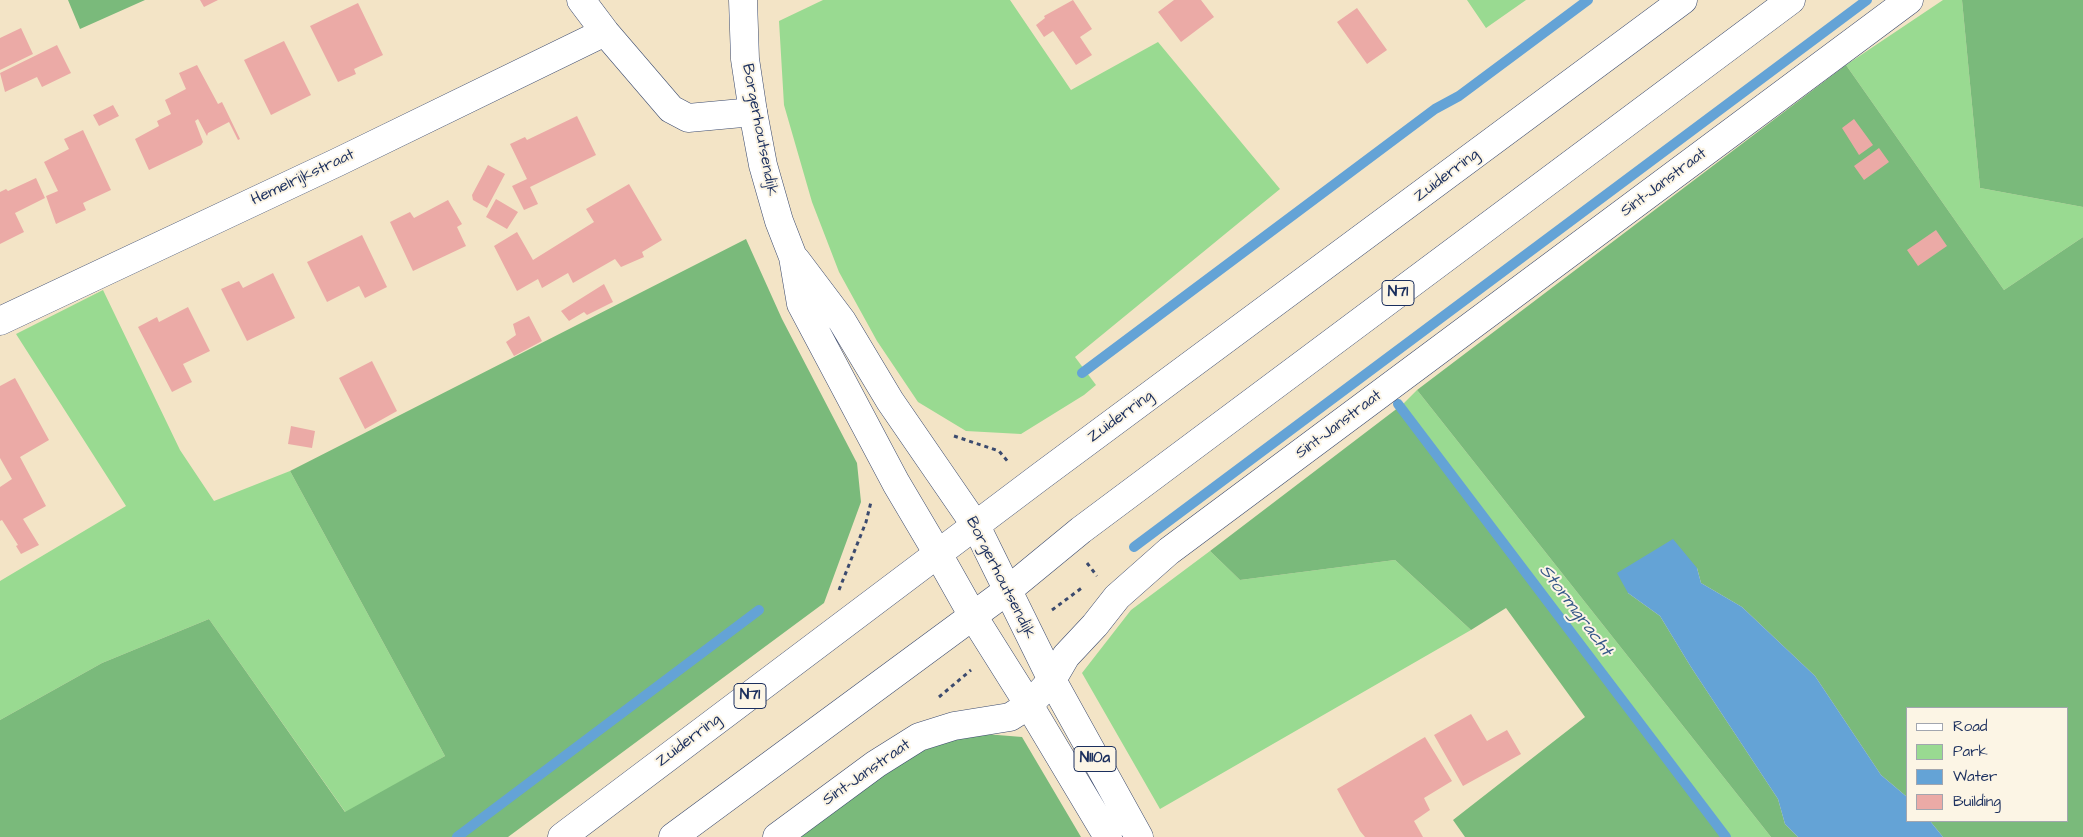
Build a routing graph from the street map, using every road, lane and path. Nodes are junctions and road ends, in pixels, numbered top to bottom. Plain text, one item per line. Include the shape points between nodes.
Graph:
1 (581, 0) edge
2 (743, 0) edge
3 (1683, 0) edge
4 (1791, 0) edge
5 (1909, 0) edge
6 (605, 32) junction
7 (752, 112) junction
8 (793, 257) junction
9 (0, 321) edge
10 (952, 436) dead end
11 (1028, 486) junction
12 (872, 497) dead end
13 (976, 526) junction
14 (1069, 539) junction
15 (938, 554) junction
16 (1097, 577) dead end
17 (1008, 590) junction
18 (973, 616) junction
19 (852, 620) junction
20 (1052, 680) junction
21 (1029, 705) junction
22 (562, 837) edge
23 (673, 837) edge
24 (777, 837) edge
25 (1108, 837) edge
26 (1139, 837) edge

1 - 6 main road
2 - 7 main road, Borgerhoutsendijk via 744,59
3 - 11 main road, Zuiderring / N71
4 - 14 main road, N71
5 - 20 main road, Sint-Janstraat via 1169,551 1117,597 1066,656
6 - 7 main road via 671,109 688,118
6 - 9 main road, Hemelrijkstraat
7 - 8 main road, Borgerhoutsendijk via 779,221
8 - 13 main road, Borgerhoutsendijk via 842,321 890,401
8 - 15 main road, Borgerhoutsendijk via 801,304 896,483
10 - 11 path via 999,451
11 - 13 main road, Zuiderring / N71
12 - 19 path via 866,522 838,587 839,599
13 - 15 main road, Zuiderring / N71
13 - 17 main road, Borgerhoutsendijk / N110a
14 - 16 path
14 - 17 main road, N71
15 - 18 main road, Borgerhoutsendijk / N110a
15 - 19 main road, Zuiderring / N71
17 - 18 main road, N71
17 - 20 main road, Borgerhoutsendijk / N110a
18 - 21 main road, Borgerhoutsendijk / N110a
18 - 23 main road, N71
19 - 22 main road, Zuiderring / N71
20 - 21 main road, Sint-Janstraat
20 - 26 main road, Borgerhoutsendijk / N110a
21 - 24 main road, Sint-Janstraat via 1010,717 954,726 919,736
21 - 25 main road, Borgerhoutsendijk / N110a

